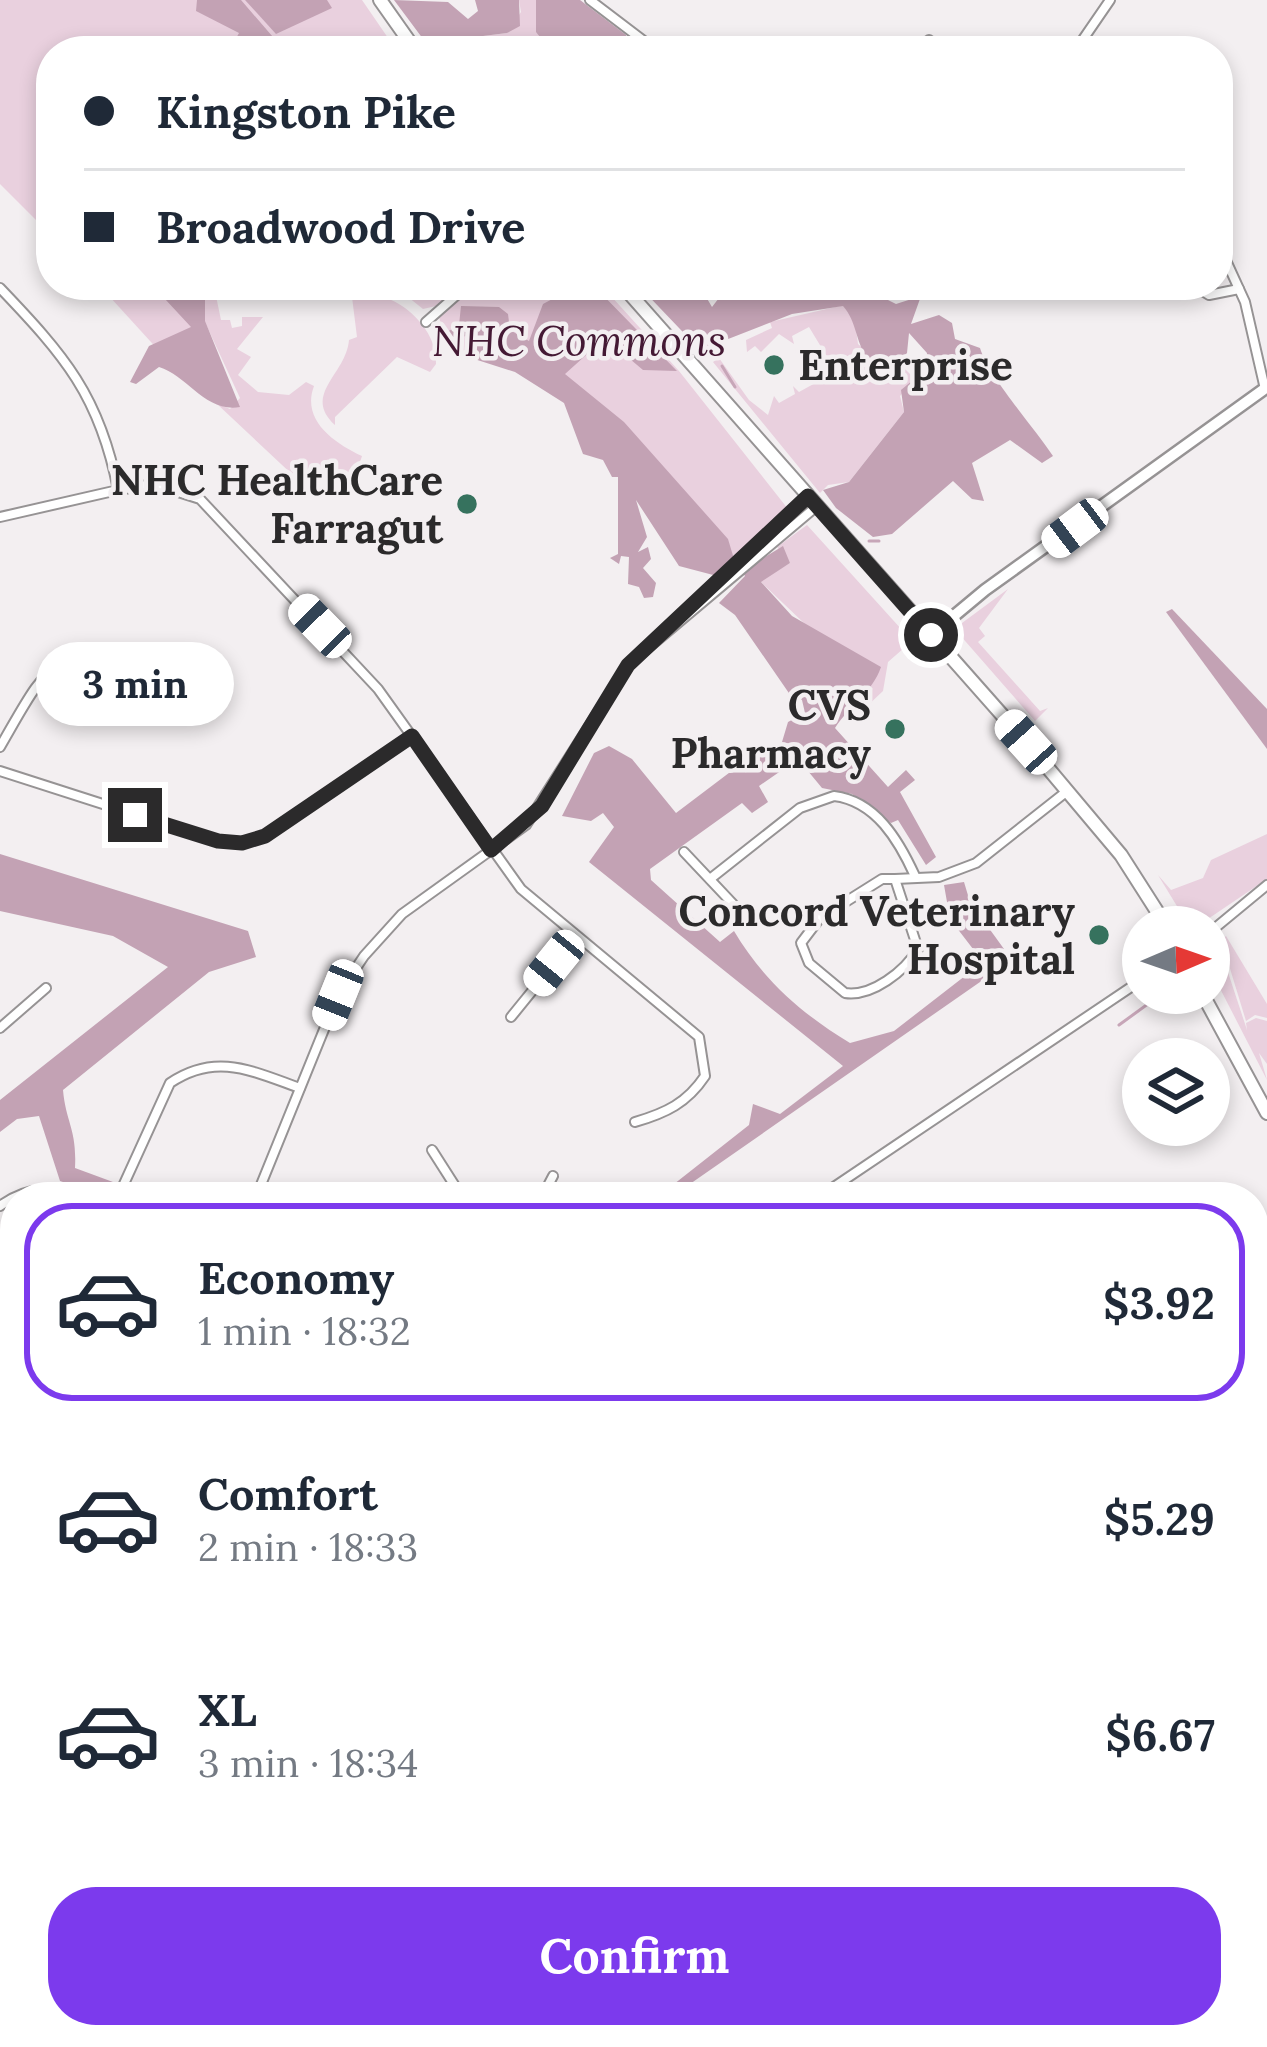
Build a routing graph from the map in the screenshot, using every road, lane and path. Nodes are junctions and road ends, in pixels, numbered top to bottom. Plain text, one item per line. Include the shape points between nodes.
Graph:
1 (380, 0) edge
2 (590, 0) edge
3 (1110, 0) edge
4 (405, 36) edge
5 (637, 36) edge
6 (1085, 36) edge
7 (1233, 280) edge
8 (0, 288) edge
9 (1239, 289) junction
10 (1233, 290) edge
11 (451, 300) edge
12 (635, 300) edge
13 (426, 322) dead end
14 (1266, 388) edge
15 (118, 490) junction
16 (813, 501) junction
17 (0, 517) edge
18 (931, 635) junction
19 (152, 664) dead end
20 (412, 736) junction
21 (0, 747) edge
22 (0, 771) edge
23 (1067, 791) junction
24 (491, 850) junction
25 (685, 852) dead end
26 (915, 876) junction
27 (895, 879) junction
28 (710, 880) junction
29 (1267, 890) edge
30 (734, 905) dead end
31 (1154, 906) edge
32 (1230, 917) edge
33 (576, 937) junction
34 (46, 988) dead end
35 (1122, 993) edge
36 (1213, 1014) edge
37 (511, 1016) dead end
38 (0, 1028) edge
39 (300, 1088) junction
40 (1267, 1113) edge
41 (635, 1122) dead end
42 (432, 1150) dead end
43 (553, 1176) dead end
44 (125, 1182) edge
45 (262, 1182) edge
46 (452, 1182) edge
47 (550, 1182) edge
48 (840, 1182) edge

1 - 4 main road
2 - 5 street
3 - 6 street
7 - 9 street
8 - 15 street via 81,381 105,433
9 - 10 street
9 - 14 street
11 - 13 street
12 - 16 main road
14 - 18 street
15 - 17 street
15 - 20 street via 153,484 200,500 350,658
16 - 18 main road
16 - 24 street via 628,665 542,806
18 - 23 main road
19 - 21 street via 85,653 58,663
20 - 22 street via 265,836 242,843
20 - 24 street
23 - 26 street via 976,863
23 - 31 main road
24 - 33 street
24 - 39 street via 402,914 364,956 338,995
25 - 28 street
26 - 27 street
26 - 28 street via 879,820 834,796 800,808
27 - 27 street via 864,885 806,932 805,958 845,993 881,983 918,949
28 - 30 street
29 - 32 street
33 - 37 street
33 - 41 street via 685,1023 706,1056 693,1094 666,1114
34 - 38 street
35 - 48 street
36 - 40 main road
39 - 44 street via 232,1064 188,1071 170,1083
39 - 45 street
42 - 46 street
43 - 47 street

